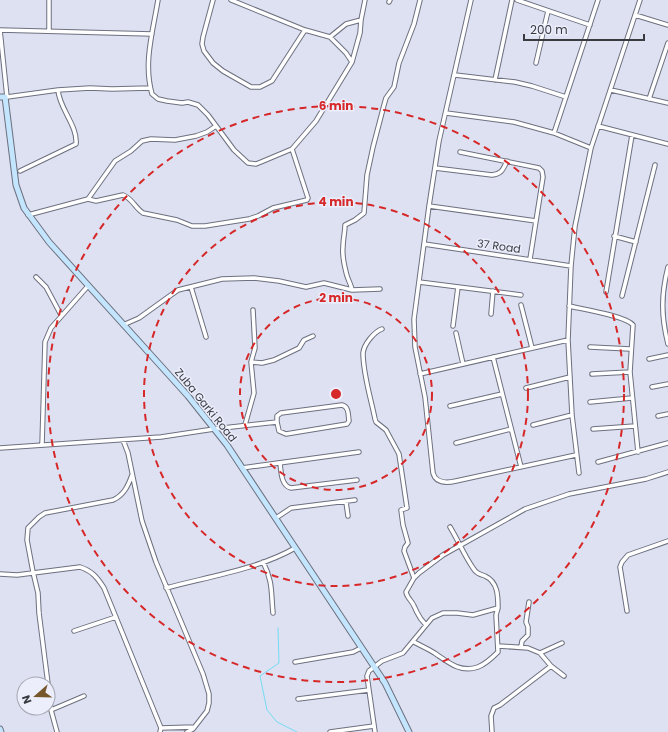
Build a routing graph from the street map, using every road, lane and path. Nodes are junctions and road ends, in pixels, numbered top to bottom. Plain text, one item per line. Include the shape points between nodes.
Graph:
1 (49, 0) edge
2 (158, 0) edge
3 (213, 0) edge
4 (231, 0) edge
5 (365, 0) edge
6 (420, 0) edge
7 (471, 0) edge
8 (512, 0) edge
9 (517, 0) edge
10 (598, 0) edge
11 (640, 0) edge
12 (548, 11) junction
13 (635, 15) junction
14 (361, 20) junction
15 (590, 25) junction
16 (668, 25) edge
17 (49, 30) junction
18 (305, 30) junction
19 (152, 34) junction
20 (330, 37) junction
21 (668, 44) edge
22 (352, 62) junction
23 (536, 63) dead end
24 (455, 75) junction
25 (495, 80) junction
26 (150, 88) junction
27 (58, 90) junction
28 (611, 90) junction
29 (4, 97) edge
30 (566, 97) junction
31 (649, 99) junction
32 (668, 103) edge
33 (446, 113) junction
34 (216, 126) junction
35 (598, 126) junction
36 (554, 133) junction
37 (632, 135) junction
38 (668, 144) edge
39 (592, 148) junction
40 (292, 149) junction
41 (460, 152) dead end
42 (507, 161) junction
43 (654, 165) dead end
44 (435, 168) junction
45 (20, 171) dead end
46 (88, 199) junction
47 (429, 206) junction
48 (28, 215) junction
49 (536, 221) junction
50 (614, 236) junction
51 (636, 242) junction
52 (424, 244) junction
53 (530, 259) junction
54 (571, 266) junction
55 (668, 267) edge
56 (36, 277) dead end
57 (419, 282) junction
58 (88, 286) junction
59 (191, 287) junction
60 (458, 287) junction
61 (380, 289) dead end
62 (352, 290) junction
63 (493, 292) junction
64 (606, 292) dead end
65 (521, 295) dead end
66 (622, 296) dead end
67 (521, 305) dead end
68 (569, 306) junction
69 (253, 310) dead end
70 (490, 314) dead end
71 (61, 316) junction
72 (123, 325) junction
73 (453, 326) dead end
74 (382, 329) dead end
75 (456, 333) dead end
76 (313, 336) dead end
77 (206, 337) dead end
78 (568, 340) junction
79 (668, 344) edge
80 (590, 346) dead end
81 (532, 348) junction
82 (630, 349) junction
83 (668, 356) edge
84 (493, 357) junction
85 (649, 359) dead end
86 (251, 362) junction
87 (463, 364) junction
88 (630, 372) junction
89 (420, 374) junction
90 (592, 374) dead end
91 (570, 377) junction
92 (668, 384) edge
93 (652, 387) dead end
94 (526, 388) dead end
95 (502, 394) junction
96 (632, 398) junction
97 (590, 402) dead end
98 (450, 406) dead end
99 (668, 414) edge
100 (572, 416) junction
101 (658, 416) dead end
102 (277, 422) junction
103 (245, 425) junction
104 (533, 425) dead end
105 (635, 426) junction
106 (214, 429) junction
107 (511, 429) junction
108 (593, 429) dead end
109 (123, 440) junction
110 (456, 443) dead end
111 (668, 444) edge
112 (42, 445) junction
113 (0, 448) edge
114 (359, 452) dead end
115 (638, 452) junction
116 (576, 455) junction
117 (598, 462) dead end
118 (280, 463) junction
119 (521, 467) junction
120 (242, 468) junction
121 (668, 472) edge
122 (579, 473) dead end
123 (132, 474) junction
124 (357, 480) dead end
125 (355, 500) dead end
126 (346, 502) junction
127 (348, 516) dead end
128 (276, 518) junction
129 (450, 527) dead end
130 (668, 541) edge
131 (461, 545) junction
132 (295, 548) junction
133 (263, 562) junction
134 (33, 572) junction
135 (0, 574) edge
136 (414, 578) junction
137 (166, 588) junction
138 (529, 602) dead end
139 (498, 608) junction
140 (627, 611) dead end
141 (273, 613) dead end
142 (116, 617) junction
143 (426, 625) junction
144 (74, 631) dead end
145 (414, 642) junction
146 (562, 643) dead end
147 (499, 646) junction
148 (361, 648) junction
149 (521, 648) junction
150 (540, 653) junction
151 (295, 662) dead end
152 (374, 666) junction
153 (551, 666) junction
154 (47, 676) edge
155 (564, 676) dead end
156 (369, 690) junction
157 (84, 696) dead end
158 (298, 699) dead end
159 (56, 708) edge
160 (53, 716) edge
161 (374, 726) junction
162 (194, 727) junction
163 (160, 730) edge
164 (56, 732) edge
165 (187, 732) edge
166 (330, 732) edge
167 (375, 732) edge
168 (409, 732) edge
169 (492, 732) edge

1 - 17 street
2 - 19 street
3 - 18 street via 203,37 204,51 223,71 251,87 260,87 272,81
4 - 18 street
5 - 14 street
6 - 62 street via 399,63 394,87 384,105 367,176 364,213 345,225 342,247 346,274
7 - 24 street
8 - 25 street
9 - 12 street
10 - 15 street
11 - 13 street
12 - 15 street
12 - 23 street
13 - 16 street
13 - 28 street
14 - 20 street via 346,24
14 - 22 street
15 - 30 street
17 - 19 street
17 - 29 street via 0,30
18 - 20 street
19 - 26 street via 148,60
20 - 22 street
21 - 31 street
22 - 40 street via 316,121
24 - 25 street
24 - 33 street
25 - 30 street via 532,86
26 - 27 street
26 - 34 street via 152,94 158,98 198,105
27 - 29 street
27 - 45 street via 59,101 73,130 76,144
28 - 31 street
28 - 35 street
29 - 48 main road, Zuba Garki Road via 16,185
30 - 36 street
31 - 32 street
33 - 36 street via 514,122
33 - 44 street
34 - 40 street via 234,150 248,163 256,164
34 - 46 street via 196,136 175,140 142,141 115,161
35 - 37 street
35 - 39 street
36 - 39 street
37 - 38 street
37 - 50 street
39 - 54 street via 575,226
40 - 46 street via 307,200 273,208 249,219 192,226 143,213 123,195 96,201
41 - 42 street
42 - 44 street via 500,174 492,175
42 - 49 street via 539,168 542,171
43 - 51 street
44 - 47 street
46 - 48 street
47 - 49 street
47 - 52 street
48 - 58 main road, Zuba Garki Road via 48,242
49 - 53 street
50 - 51 street
50 - 64 street
51 - 66 street
52 - 53 street, 37 Road
52 - 57 street
53 - 54 street, 37 Road
54 - 68 street
55 - 79 street via 662,310
56 - 71 street via 46,287
57 - 60 street
57 - 89 street via 414,335
58 - 71 street
58 - 72 main road, Zuba Garki Road
59 - 62 street via 240,277 306,287 324,283
59 - 72 street via 178,290 139,318
59 - 77 street
60 - 63 street
60 - 73 street
61 - 62 street
63 - 65 street
63 - 70 street
67 - 81 street
68 - 78 street
68 - 82 street via 631,322 633,330
69 - 86 street via 255,348
71 - 112 street via 51,328 45,342
72 - 106 main road, Zuba Garki Road via 188,396
74 - 136 street via 371,338 363,352 376,422 386,430 399,454 407,508 401,510 408,543 404,551
75 - 87 street
76 - 86 street via 304,340 299,348 274,360
78 - 81 street
78 - 91 street
80 - 82 street
81 - 84 street
82 - 88 street
83 - 85 street
84 - 87 street
84 - 95 street
86 - 103 street via 254,393
87 - 89 street
88 - 90 street
88 - 96 street
89 - 119 street via 436,479 441,482 456,482
91 - 94 street
91 - 100 street
92 - 93 street
95 - 98 street
95 - 107 street
96 - 97 street
96 - 105 street
99 - 101 street
100 - 104 street
100 - 116 street
102 - 102 street via 277,416 281,413 342,405 347,408 349,420 343,426 286,434 280,431
102 - 103 street
103 - 106 street
105 - 108 street
105 - 115 street
106 - 109 street
106 - 120 main road, Zuba Garki Road
107 - 110 street
107 - 119 street
109 - 112 street
109 - 123 street
111 - 115 street
112 - 113 street
114 - 118 street
115 - 117 street
116 - 119 street
116 - 122 street
118 - 120 street
118 - 124 street via 282,478 288,488
120 - 128 main road, Zuba Garki Road
121 - 131 street via 584,491 525,509
123 - 134 street via 127,488 113,500 39,517 28,528 27,540
123 - 137 street via 142,521
125 - 126 street
126 - 127 street
126 - 128 street via 291,508
128 - 132 main road, Zuba Garki Road
129 - 131 street
130 - 140 street via 628,555 622,562 620,567
131 - 136 street via 443,555
131 - 139 street via 472,567 494,584 498,594
132 - 133 street
132 - 148 main road, Zuba Garki Road
133 - 137 street
133 - 141 street via 272,586
134 - 135 street via 17,575
134 - 142 street via 80,567 89,570 96,575 104,588
134 - 154 street via 38,593
136 - 143 street via 406,592 407,596 414,604 418,617
137 - 162 street via 209,694 207,710
138 - 149 street via 526,622 528,634 522,641
139 - 143 street via 473,615 443,613 432,618
139 - 147 street via 496,615
142 - 144 street
142 - 163 street
143 - 145 street
145 - 147 street via 453,666 467,669 487,662 498,652
145 - 152 street via 404,654 388,658
146 - 150 street
147 - 149 street
148 - 151 street via 353,652
148 - 152 main road, Zuba Garki Road
149 - 150 street
150 - 153 street
152 - 156 street via 367,673
152 - 168 main road, Zuba Garki Road via 396,702
153 - 155 street
153 - 169 street via 494,708 491,716
156 - 158 street
156 - 161 street
157 - 159 street
160 - 164 street
161 - 166 street
161 - 167 street
162 - 163 street
162 - 165 street

